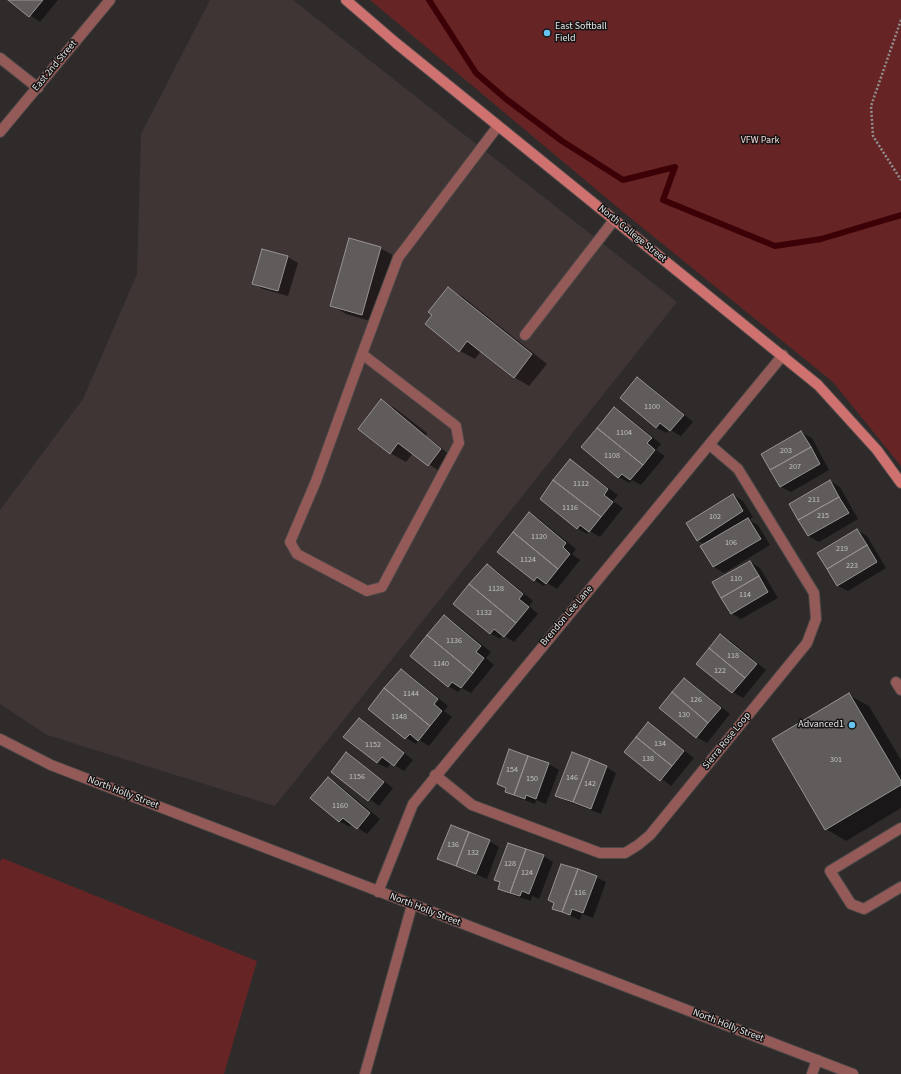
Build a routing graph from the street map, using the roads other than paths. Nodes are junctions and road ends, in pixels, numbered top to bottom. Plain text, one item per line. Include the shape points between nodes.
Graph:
1 (110, 0) edge
2 (346, 0) edge
3 (0, 58) edge
4 (38, 88) junction
5 (498, 126) junction
6 (0, 132) edge
7 (614, 220) junction
8 (525, 335) dead end
9 (362, 354) junction
10 (783, 355) junction
11 (710, 444) junction
12 (901, 484) edge
13 (0, 740) edge
14 (435, 775) junction
15 (901, 828) edge
16 (901, 887) edge
17 (378, 892) junction
18 (412, 905) junction
19 (817, 1060) junction
20 (365, 1074) edge
21 (812, 1074) edge
22 (853, 1074) edge

1 - 4 street, East 2nd Street
2 - 5 street, North College Street
3 - 4 street
4 - 6 street, East 2nd Street
5 - 7 street, North College Street
5 - 9 street via 398,258
7 - 8 street
7 - 10 street, North College Street
9 - 9 street via 316,481 290,542 298,554 367,591 382,587 459,442 456,426
10 - 11 street, Brendon Lee Lane
10 - 12 street, North College Street via 818,385 877,450
11 - 14 street, Brendon Lee Lane
11 - 14 street, Sierra Rose Loop via 738,469 814,593 816,619 807,643 655,829 625,853 600,853 472,805
13 - 17 street, North Holly Street via 51,765
14 - 17 street, Brendon Lee Lane via 412,804
15 - 16 street via 830,871 851,904 864,909
17 - 18 street, North Holly Street
18 - 19 street, North Holly Street
18 - 20 street
19 - 21 street
19 - 22 street, North Holly Street

